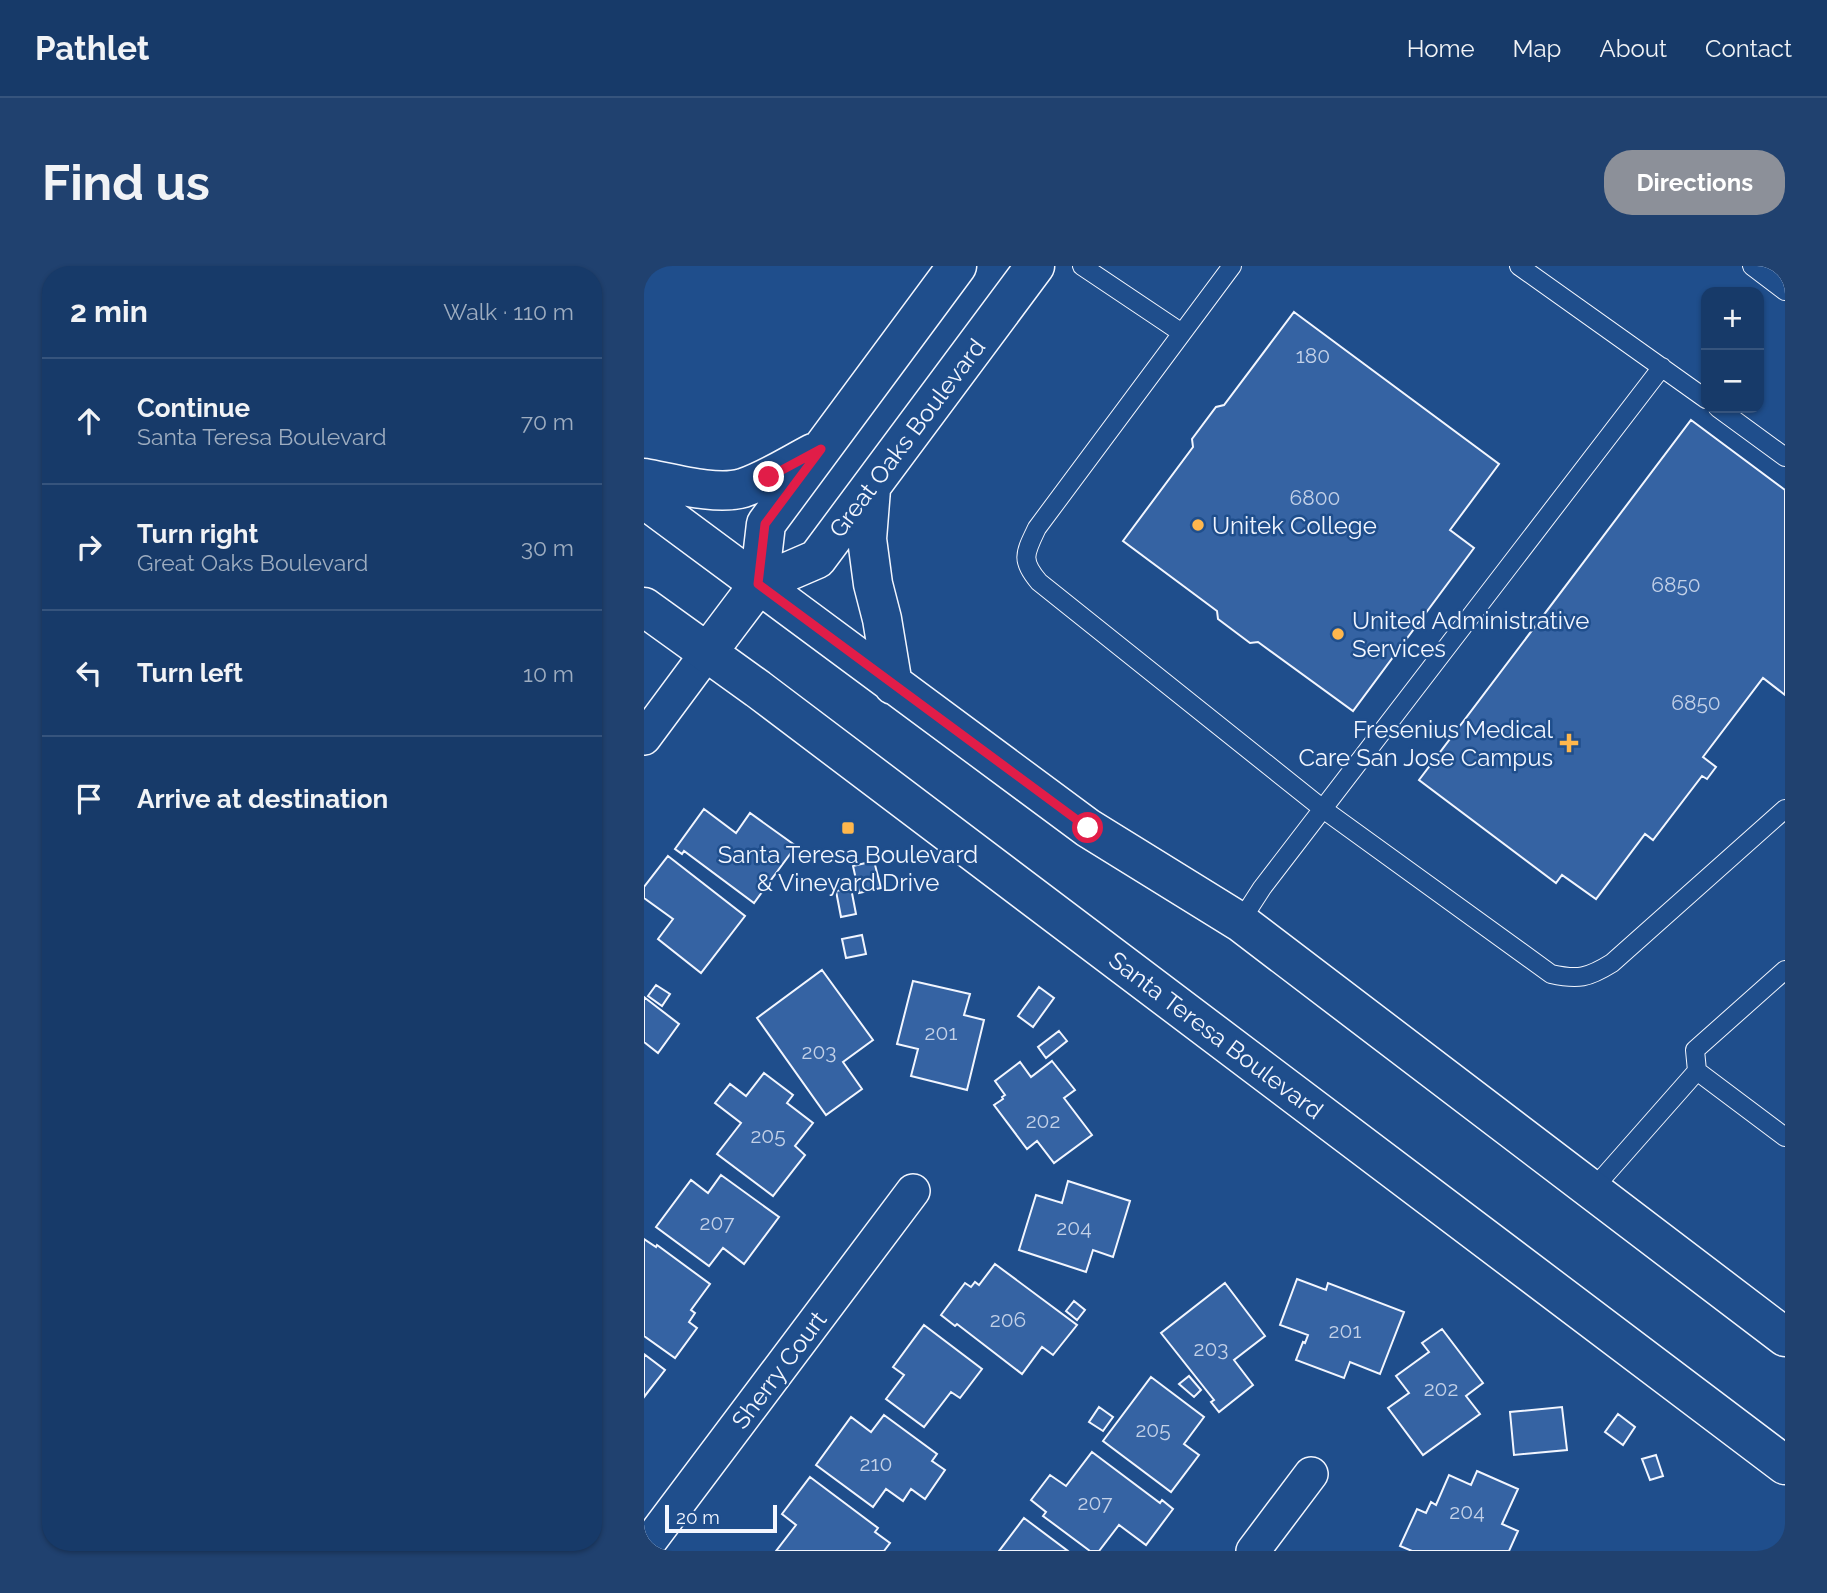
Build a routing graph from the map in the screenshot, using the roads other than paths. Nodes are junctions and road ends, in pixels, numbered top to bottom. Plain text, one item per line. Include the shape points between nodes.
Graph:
1 (957, 266) edge
2 (1035, 266) edge
3 (1082, 266) edge
4 (1232, 266) edge
5 (1519, 266) edge
6 (1752, 266) edge
7 (1785, 291) edge
8 (1182, 334) junction
9 (1662, 367) junction
10 (1701, 395) edge
11 (1725, 413) edge
12 (821, 449) junction
13 (1785, 457) edge
14 (644, 478) edge
15 (870, 489) junction
16 (644, 499) edge
17 (758, 584) junction
18 (644, 607) edge
19 (707, 653) junction
20 (893, 685) junction
21 (644, 738) edge
22 (1322, 809) junction
23 (1785, 809) edge
24 (1240, 922) junction
25 (1785, 970) edge
26 (1697, 1071) junction
27 (1785, 1137) edge
28 (1592, 1190) junction
29 (913, 1191) dead end
30 (1785, 1337) edge
31 (1785, 1465) edge
32 (1311, 1474) dead end
33 (644, 1549) edge
34 (1253, 1551) edge

1 - 12 main road
2 - 15 main road, Great Oaks Boulevard
3 - 8 lane
4 - 8 lane
5 - 9 lane
6 - 7 lane
8 - 22 lane via 1037,528 1027,550 1028,569
9 - 10 lane
9 - 22 lane
11 - 13 lane
12 - 14 main road via 741,489 709,489
12 - 17 main road via 765,524
15 - 17 main road, Great Oaks Boulevard via 817,559
15 - 20 main road via 867,539
16 - 17 main road
17 - 19 main road
17 - 20 main road
18 - 19 main road, Santa Teresa Boulevard
19 - 21 street
19 - 31 main road, Santa Teresa Boulevard
20 - 24 main road via 1088,828
22 - 23 lane via 1550,974 1573,979 1612,963
22 - 24 lane
24 - 28 main road
25 - 26 lane via 1695,1050
26 - 27 lane
26 - 28 lane
28 - 30 main road
29 - 33 street, Sherry Court
32 - 34 street

